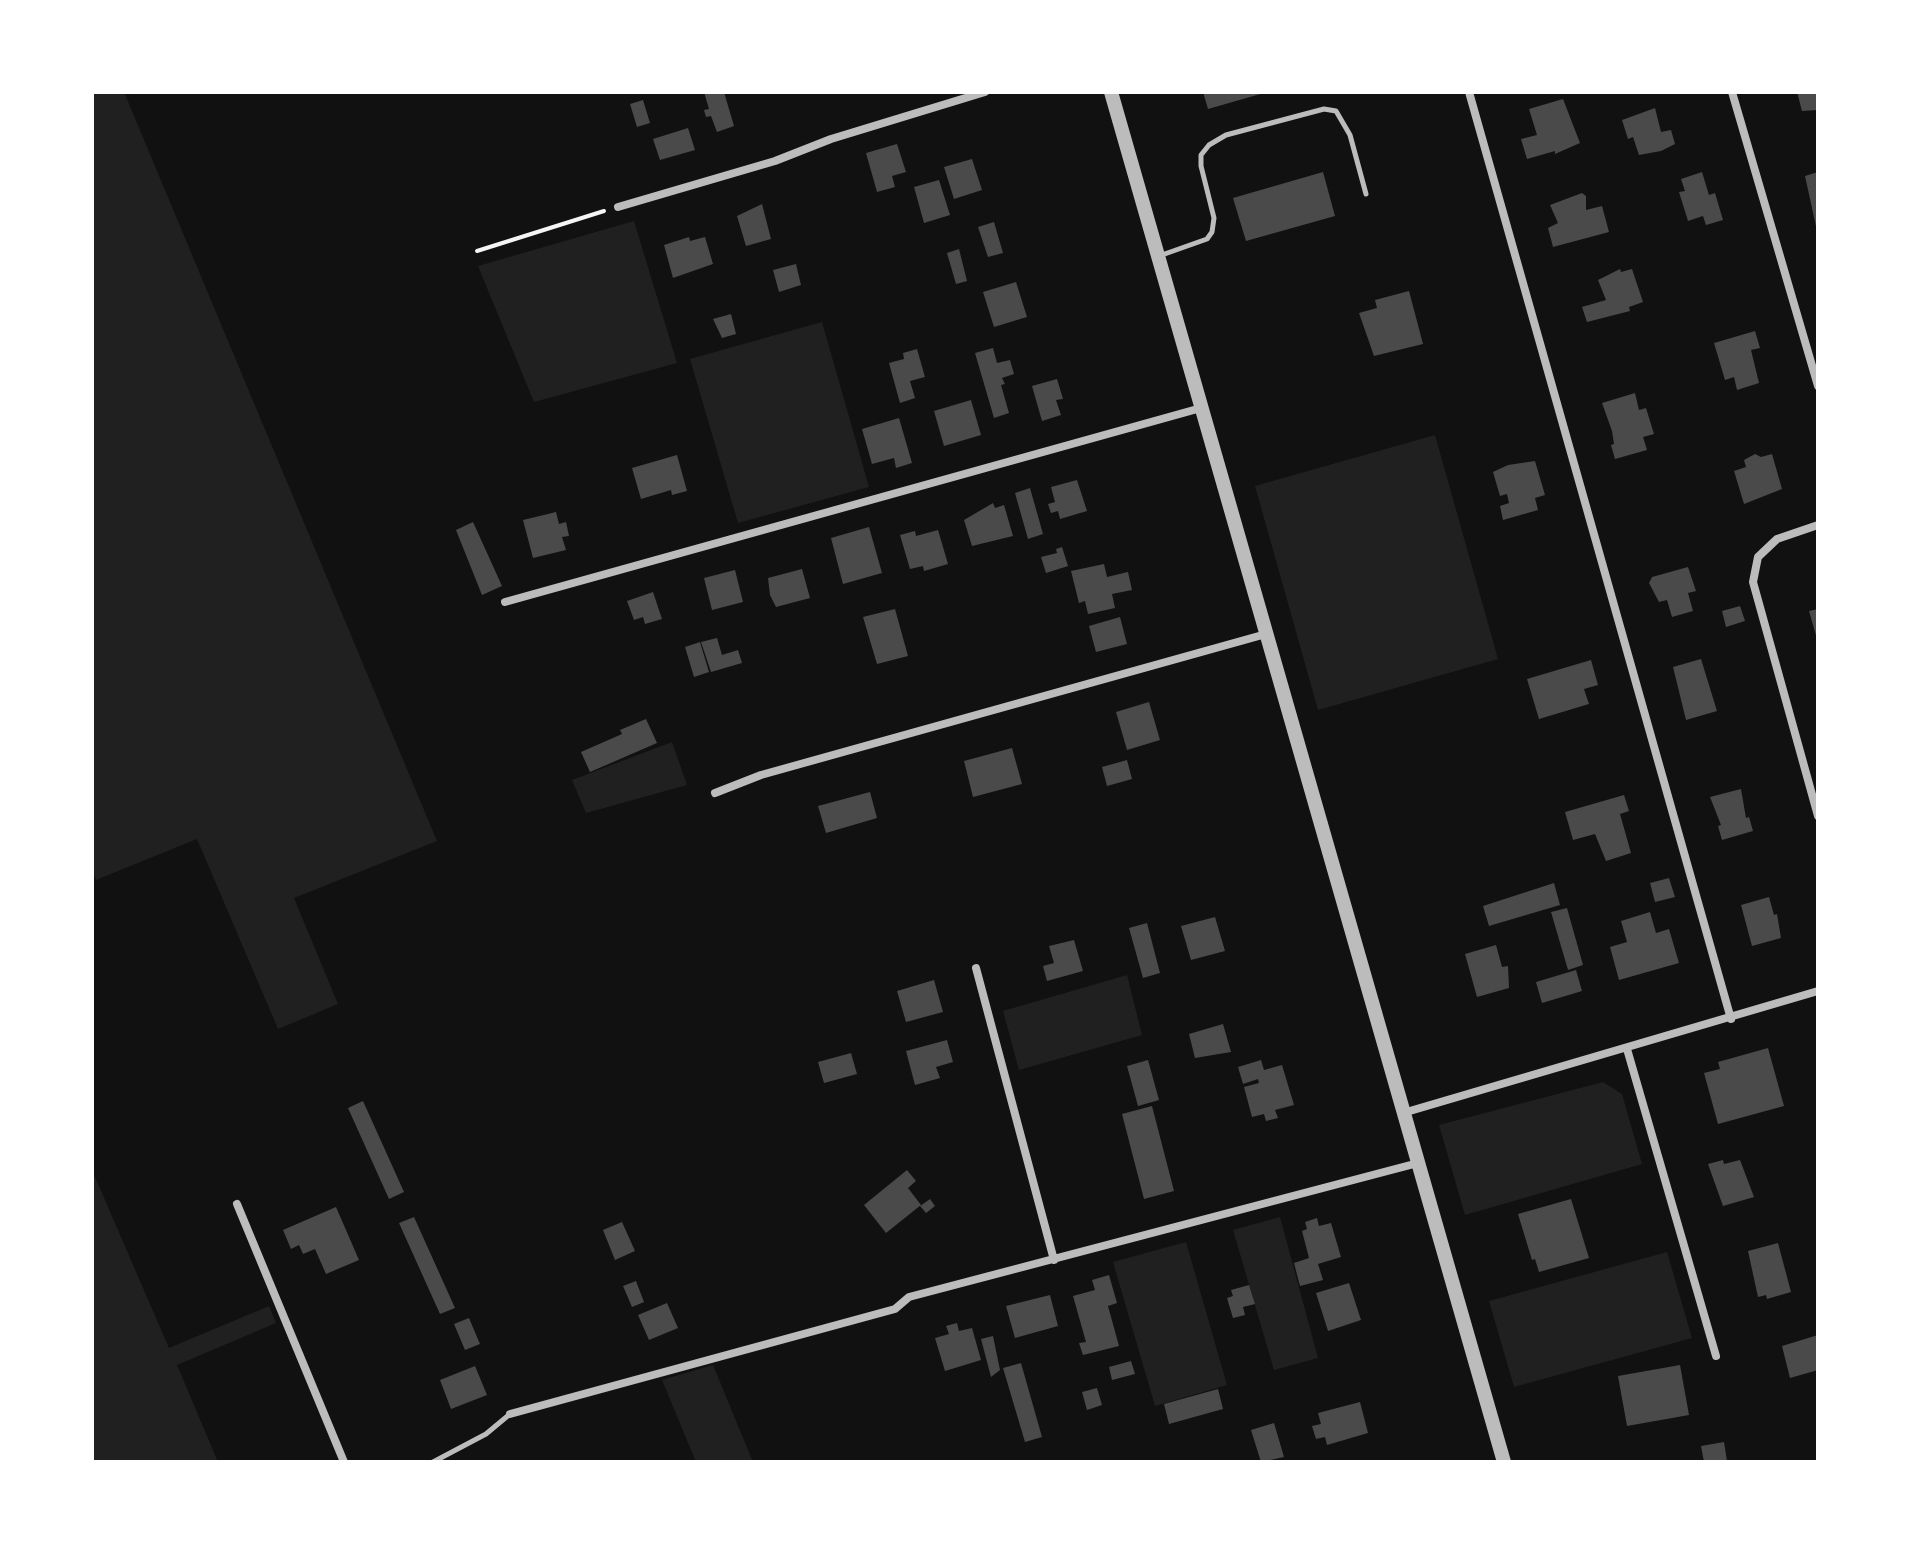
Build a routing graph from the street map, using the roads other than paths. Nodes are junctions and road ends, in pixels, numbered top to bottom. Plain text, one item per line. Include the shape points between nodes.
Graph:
1 (985, 92) edge
2 (1111, 92) edge
3 (1469, 92) edge
4 (1732, 92) edge
5 (1366, 194) dead end
6 (618, 207) road end
7 (1158, 256) junction
8 (1818, 386) edge
9 (1201, 408) junction
10 (1818, 525) edge
11 (505, 602) dead end
12 (1266, 634) junction
13 (715, 793) dead end
14 (1818, 816) edge
15 (976, 968) dead end
16 (1818, 991) edge
17 (1731, 1019) junction
18 (1627, 1049) junction
19 (1403, 1113) junction
20 (1418, 1163) junction
21 (237, 1204) dead end
22 (1054, 1260) junction
23 (1716, 1356) dead end
24 (510, 1414) joint
25 (344, 1462) edge
26 (433, 1462) edge
27 (1504, 1462) edge

1 - 6 street
2 - 7 street
3 - 17 street
4 - 8 street
5 - 7 lane via 1350,135 1336,111 1324,109 1226,135 1201,155 1212,232 1207,239
7 - 9 street
9 - 11 street
9 - 12 street
10 - 14 street via 1777,539 1758,557 1753,582
12 - 13 street via 761,775
12 - 19 street
15 - 22 street
16 - 17 street
17 - 18 street
18 - 19 street
18 - 23 street
19 - 20 street
20 - 22 street
20 - 27 street
21 - 25 street
22 - 24 street
24 - 26 lane via 486,1434

